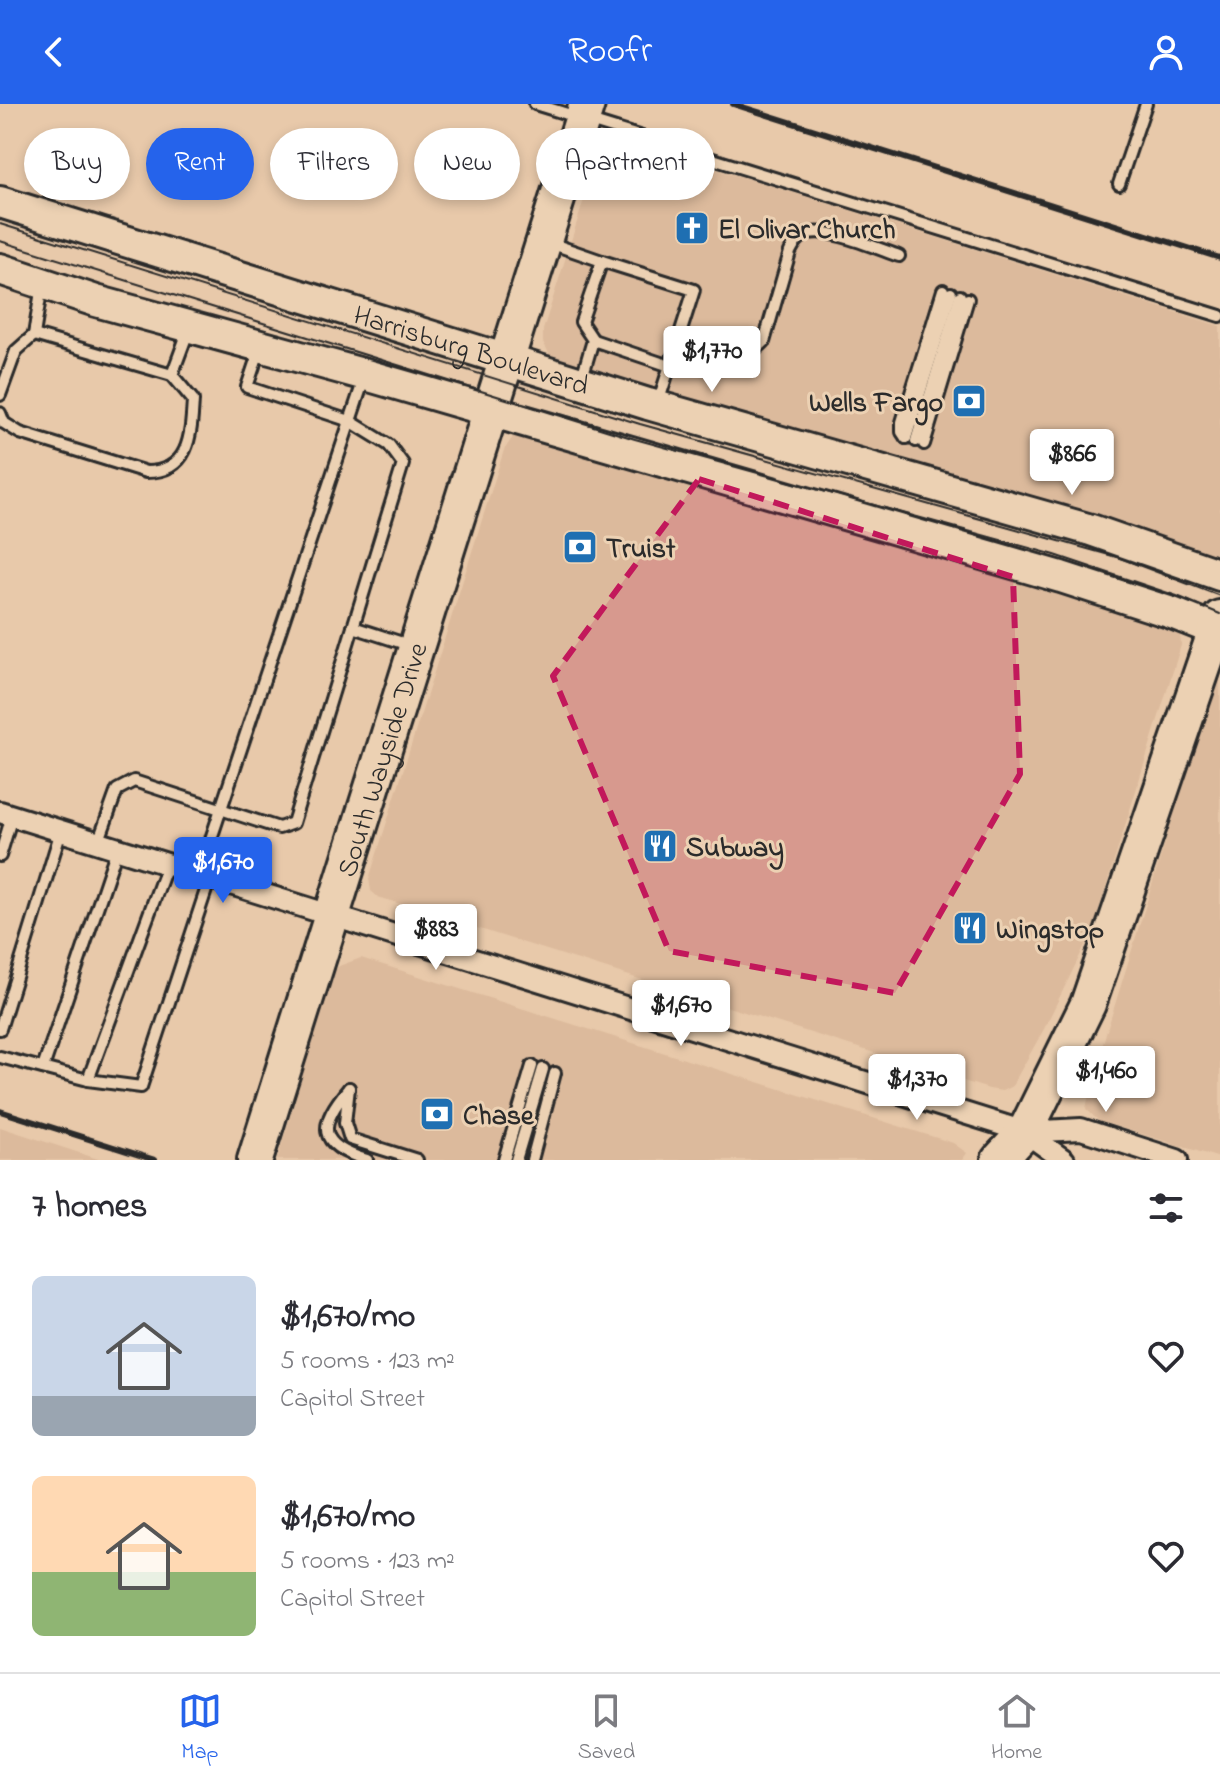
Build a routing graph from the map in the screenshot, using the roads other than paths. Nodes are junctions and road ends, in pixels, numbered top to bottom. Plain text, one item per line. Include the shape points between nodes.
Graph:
1 (535, 104) edge
2 (1146, 104) edge
3 (584, 111) edge
4 (1119, 184) dead end
5 (0, 202) edge
6 (543, 240) junction
7 (899, 256) dead end
8 (602, 261) junction
9 (0, 269) edge
10 (42, 283) junction
11 (1220, 316) edge
12 (190, 326) junction
13 (34, 335) junction
14 (593, 340) junction
15 (260, 345) junction
16 (746, 359) dead end
17 (504, 360) junction
18 (670, 366) junction
19 (172, 375) junction
20 (366, 375) junction
21 (580, 383) junction
22 (0, 395) edge
23 (657, 407) junction
24 (489, 410) junction
25 (0, 413) edge
26 (350, 421) junction
27 (915, 441) joint
28 (1220, 575) edge
29 (353, 627) junction
30 (1218, 627) edge
31 (415, 647) junction
32 (221, 809) junction
33 (6, 814) edge
34 (61, 831) junction
35 (108, 846) junction
36 (0, 856) edge
37 (167, 865) junction
38 (204, 876) junction
39 (332, 916) junction
40 (0, 1029) edge
41 (0, 1057) edge
42 (43, 1068) junction
43 (555, 1073) dead end
44 (88, 1080) junction
45 (1025, 1132) junction
46 (255, 1160) edge
47 (367, 1160) edge
48 (417, 1160) edge
49 (504, 1160) edge
50 (516, 1160) edge
51 (532, 1160) edge
52 (999, 1160) edge
53 (1064, 1160) edge
54 (1177, 1160) edge

1 - 3 lane
2 - 4 lane
3 - 6 main road, South Wayside Drive
3 - 11 lane
5 - 17 main road, Harrisburg Boulevard
6 - 8 lane
6 - 17 main road, South Wayside Drive
7 - 16 lane via 827,233 797,240 764,342
8 - 14 lane via 581,322
8 - 18 lane via 694,290
9 - 10 main road, Harrisburg Boulevard
10 - 12 main road, Harrisburg Boulevard
10 - 13 lane
12 - 15 main road, Harrisburg Boulevard
12 - 19 lane
13 - 19 lane
13 - 22 lane via 16,351
14 - 18 lane
14 - 21 lane
15 - 20 main road, Harrisburg Boulevard
15 - 26 lane via 247,387
17 - 21 main road, Harrisburg Boulevard
17 - 24 main road, South Wayside Drive
18 - 23 lane
19 - 25 lane via 193,400 192,422 187,449 162,472 146,472 20,433 4,423
20 - 24 main road, Harrisburg Boulevard
20 - 26 lane
21 - 23 main road, Harrisburg Boulevard
23 - 28 main road, Harrisburg Boulevard via 1091,530
24 - 30 main road, Harrisburg Boulevard
24 - 31 main road, South Wayside Drive
26 - 29 lane via 389,445 403,464
26 - 32 lane
27 - 27 lane via 956,295 902,422 902,432
29 - 31 lane
29 - 32 lane via 293,823 279,828
30 - 45 main road via 1088,1004
31 - 39 main road, South Wayside Drive
32 - 35 lane via 134,781 117,790
32 - 38 lane
33 - 34 street
33 - 36 lane
34 - 35 street
34 - 40 lane
35 - 37 street
35 - 42 lane
37 - 38 street
37 - 44 lane
38 - 39 street
38 - 44 lane via 141,1087
39 - 45 street
39 - 46 main road, South Wayside Drive
41 - 42 lane
42 - 44 lane
43 - 51 lane
45 - 52 main road
45 - 53 street
45 - 54 street via 1081,1129
47 - 48 lane via 345,1153 329,1139 330,1110 349,1088 345,1123 350,1139
49 - 50 lane via 537,1068

